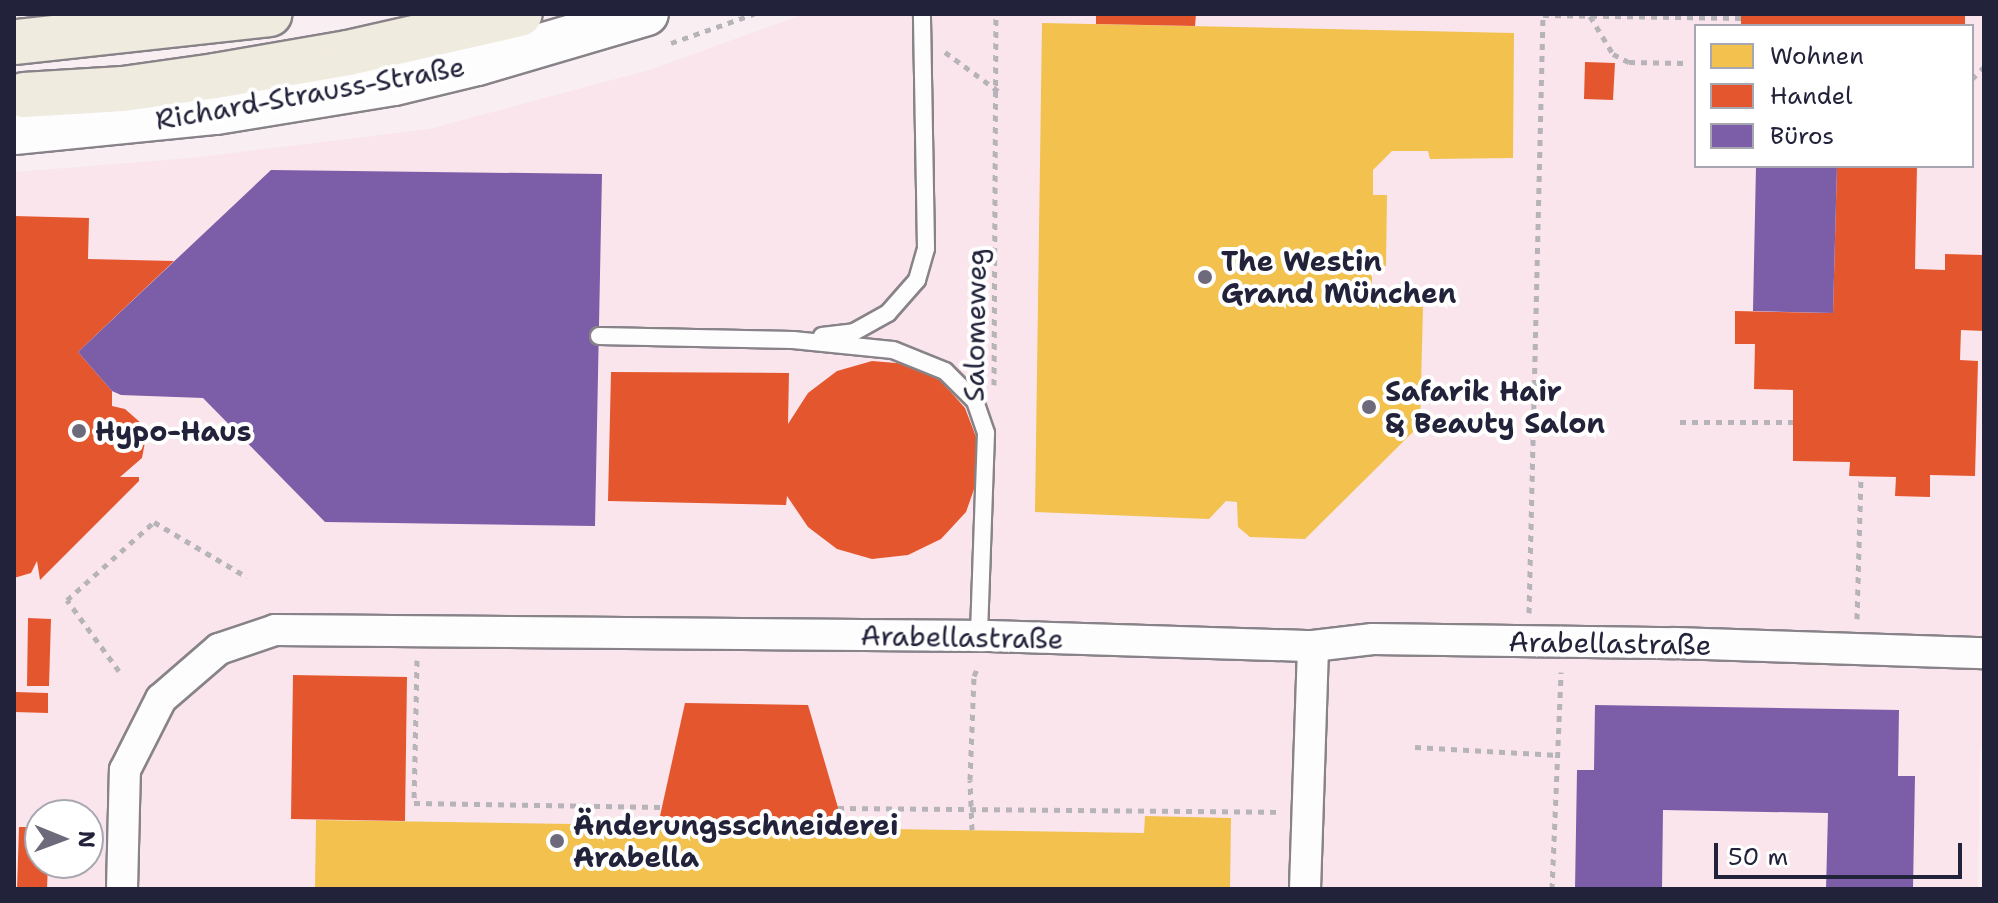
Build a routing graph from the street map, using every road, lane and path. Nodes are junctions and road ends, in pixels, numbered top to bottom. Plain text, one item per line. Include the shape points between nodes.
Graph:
1 (269, 14) edge
2 (520, 14) edge
3 (647, 14) edge
4 (922, 14) edge
5 (996, 14) edge
6 (1543, 14) edge
7 (1589, 15) edge
8 (1741, 18) dead end
9 (925, 37) junction
10 (16, 42) edge
11 (1685, 63) dead end
12 (998, 91) junction
13 (19, 114) edge
14 (599, 336) dead end
15 (793, 340) junction
16 (994, 387) dead end
17 (1680, 422) dead end
18 (1793, 422) dead end
19 (1861, 476) dead end
20 (247, 577) dead end
21 (1857, 604) dead end
22 (417, 633) junction
23 (984, 636) junction
24 (1528, 643) junction
25 (1562, 643) junction
26 (1313, 646) junction
27 (1984, 653) edge
28 (119, 671) dead end
29 (406, 741) dead end
30 (416, 741) junction
31 (1415, 747) dead end
32 (1558, 755) junction
33 (662, 807) dead end
34 (838, 808) dead end
35 (972, 810) junction
36 (1249, 812) dead end
37 (972, 830) dead end
38 (122, 889) edge
39 (1305, 889) edge
40 (1552, 889) edge

1 - 10 highway
2 - 13 highway, Richard-Strauss-Straße via 348,53 123,89
3 - 13 main road, Richard-Strauss-Straße via 394,84 216,113
4 - 9 lane
5 - 12 path, Salomeweg
6 - 7 path
6 - 24 path
7 - 8 path
7 - 11 path via 1613,54 1629,62
9 - 12 path
9 - 15 lane via 926,248 917,280 888,313 854,332
12 - 16 path, Salomeweg
14 - 15 lane
15 - 23 lane via 893,350 945,371 975,401 986,433
17 - 18 path
19 - 21 path
20 - 28 path via 154,522 67,600
22 - 23 street, Arabellastraße
22 - 30 path
22 - 38 street, Arabellastraße via 275,630 219,649 161,699 125,770
23 - 26 street, Arabellastraße
23 - 35 path via 974,676
24 - 25 street, Arabellastraße
24 - 26 street, Arabellastraße via 1373,639
25 - 27 street, Arabellastraße
25 - 32 path
26 - 39 street
29 - 30 path
30 - 33 path via 414,803
31 - 32 path
32 - 40 path
34 - 35 path
35 - 36 path
35 - 37 path

